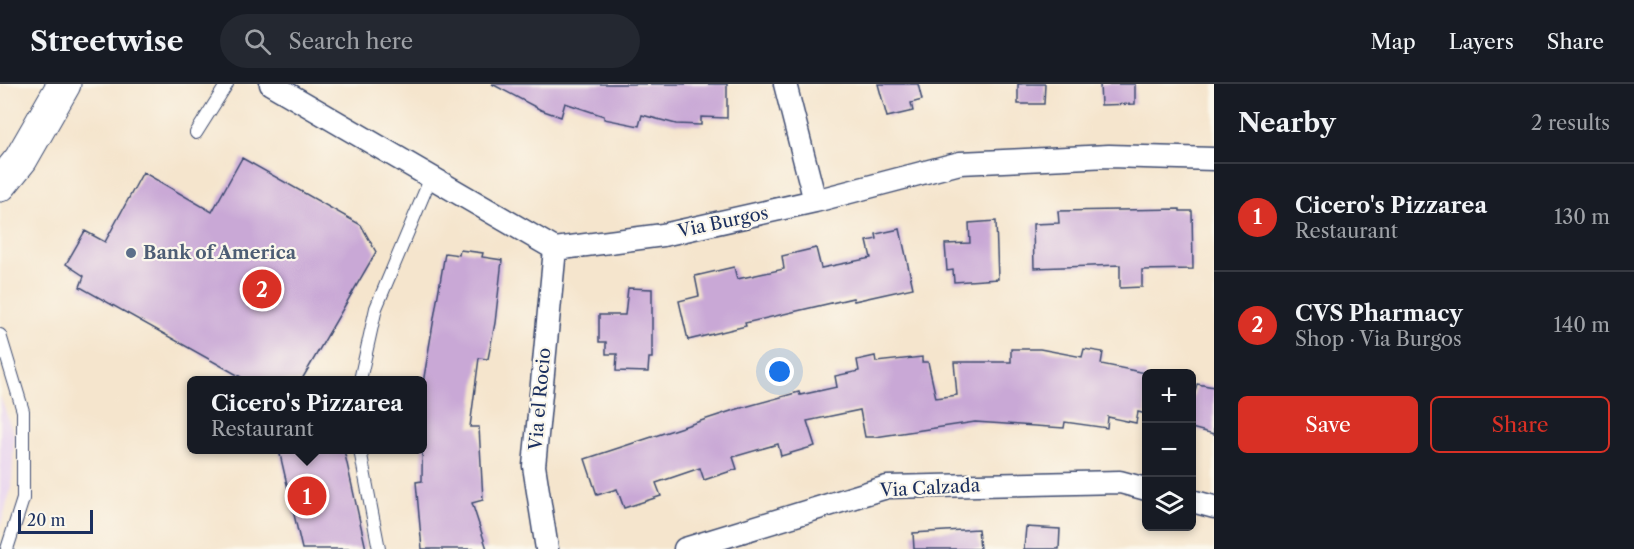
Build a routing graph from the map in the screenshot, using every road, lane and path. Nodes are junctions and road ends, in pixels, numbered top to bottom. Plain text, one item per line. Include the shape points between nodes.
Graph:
1 (64, 84) edge
2 (227, 84) edge
3 (271, 84) edge
4 (785, 84) edge
5 (196, 133) dead end
6 (1214, 159) edge
7 (431, 177) junction
8 (0, 185) edge
9 (815, 201) junction
10 (555, 249) junction
11 (0, 335) edge
12 (361, 376) edge
13 (361, 454) edge
14 (1142, 488) edge
15 (1196, 502) edge
16 (1214, 507) edge
17 (7, 549) edge
18 (379, 549) edge
19 (548, 549) edge
20 (685, 549) edge

1 - 8 main road via 21,159
2 - 5 lane
3 - 7 street
4 - 9 street
6 - 9 street, Via Burgos via 1109,156 960,164
7 - 10 street
7 - 12 lane via 376,308
9 - 10 street, Via Burgos via 663,235
10 - 19 street, Via el Rocio via 534,465
11 - 17 lane via 23,411 23,499
13 - 18 lane
14 - 20 street, Via Calzada via 1120,482 887,487
15 - 16 street

